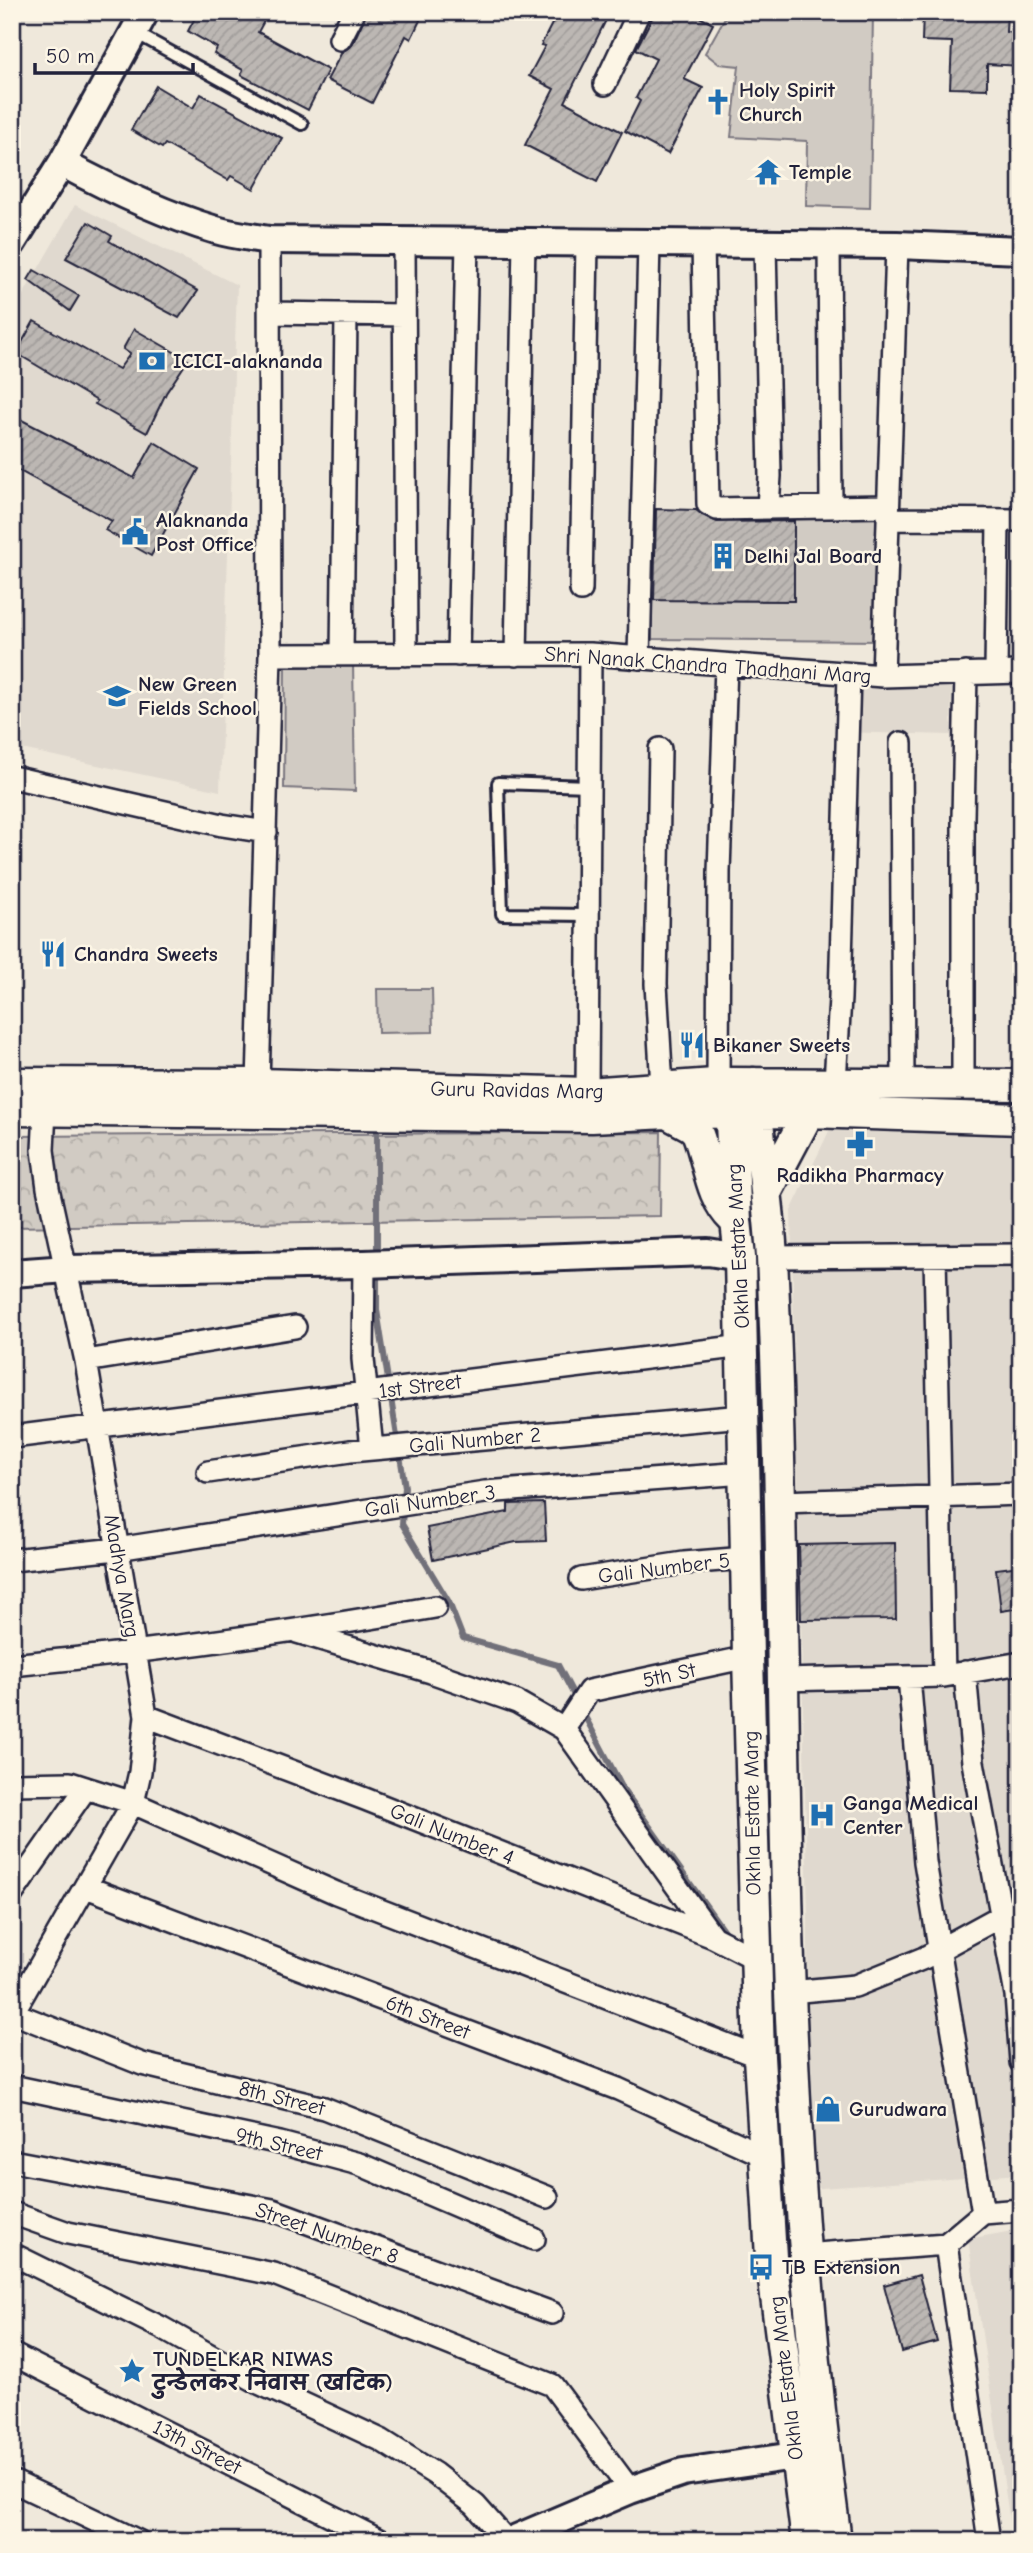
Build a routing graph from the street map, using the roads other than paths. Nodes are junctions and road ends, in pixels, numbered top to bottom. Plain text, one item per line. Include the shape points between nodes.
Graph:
1 (354, 12) edge
2 (639, 12) edge
3 (139, 22) edge
4 (340, 39) dead end
5 (604, 84) dead end
6 (302, 124) dead end
7 (62, 163) junction
8 (269, 240) junction
9 (524, 241) junction
10 (404, 242) junction
11 (467, 242) junction
12 (587, 242) junction
13 (12, 243) edge
14 (649, 243) junction
15 (703, 243) junction
16 (765, 244) junction
17 (829, 244) junction
18 (897, 245) junction
19 (1021, 250) edge
20 (270, 313) junction
21 (346, 314) junction
22 (404, 314) junction
23 (831, 506) junction
24 (768, 507) junction
25 (888, 512) junction
26 (998, 520) junction
27 (1021, 520) edge
28 (581, 590) dead end
29 (590, 654) junction
30 (342, 655) junction
31 (406, 655) junction
32 (458, 655) junction
33 (516, 655) junction
34 (270, 656) junction
35 (639, 658) junction
36 (726, 664) junction
37 (996, 671) junction
38 (1021, 672) edge
39 (966, 673) junction
40 (849, 674) junction
41 (883, 676) junction
42 (901, 743) dead end
43 (660, 749) dead end
44 (12, 777) edge
45 (589, 786) junction
46 (266, 832) junction
47 (588, 915) junction
48 (12, 1083) edge
49 (734, 1083) junction
50 (835, 1083) junction
51 (903, 1083) junction
52 (258, 1084) junction
53 (963, 1084) junction
54 (1021, 1085) edge
55 (587, 1093) junction
56 (665, 1100) junction
57 (12, 1110) edge
58 (45, 1110) junction
59 (809, 1112) junction
60 (744, 1113) junction
61 (1021, 1119) edge
62 (767, 1191) junction
63 (736, 1221) junction
64 (1021, 1255) edge
65 (935, 1256) junction
66 (740, 1257) junction
67 (772, 1257) junction
68 (364, 1264) junction
69 (68, 1269) junction
70 (12, 1273) edge
71 (295, 1326) dead end
72 (743, 1346) junction
73 (86, 1361) junction
74 (365, 1393) junction
75 (743, 1416) junction
76 (97, 1426) junction
77 (12, 1437) edge
78 (372, 1449) junction
79 (208, 1472) dead end
80 (745, 1473) junction
81 (1021, 1494) edge
82 (941, 1497) junction
83 (781, 1502) junction
84 (117, 1549) junction
85 (746, 1558) junction
86 (12, 1560) edge
87 (582, 1578) dead end
88 (435, 1607) dead end
89 (297, 1632) junction
90 (135, 1653) junction
91 (748, 1657) junction
92 (1021, 1663) edge
93 (12, 1665) edge
94 (965, 1672) junction
95 (944, 1676) junction
96 (909, 1677) junction
97 (783, 1680) junction
98 (146, 1716) junction
99 (564, 1729) junction
100 (12, 1784) edge
101 (86, 1788) junction
102 (133, 1803) junction
103 (86, 1887) junction
104 (12, 1894) edge
105 (1012, 1910) edge
106 (713, 1937) junction
107 (940, 1949) junction
108 (756, 1959) junction
109 (790, 1992) junction
110 (12, 2014) edge
111 (759, 2057) junction
112 (1021, 2062) edge
113 (12, 2086) edge
114 (765, 2156) junction
115 (12, 2161) edge
116 (547, 2197) dead end
117 (1021, 2210) edge
118 (12, 2213) edge
119 (983, 2213) junction
120 (534, 2239) dead end
121 (946, 2244) junction
122 (12, 2254) edge
123 (804, 2255) junction
124 (552, 2314) dead end
125 (12, 2354) edge
126 (809, 2454) junction
127 (12, 2481) edge
128 (630, 2490) junction
129 (138, 2541) edge
130 (381, 2541) edge
131 (509, 2541) edge
132 (807, 2541) edge
133 (836, 2541) edge
134 (989, 2541) edge

1 - 4 street
2 - 5 street
3 - 6 lane
3 - 7 street
7 - 8 street via 165,213 219,231
7 - 13 street
8 - 10 street
8 - 20 street
9 - 11 street
9 - 12 street
9 - 33 street
10 - 11 street
10 - 22 street
11 - 32 street
12 - 14 street
12 - 28 street
14 - 15 street
14 - 35 street
15 - 16 street
15 - 24 street via 708,504 717,509
16 - 17 street
16 - 24 street
17 - 18 street
17 - 23 street
18 - 19 street
18 - 25 street
20 - 21 street
20 - 34 street
21 - 22 street
21 - 30 street
22 - 31 street
23 - 24 street
23 - 25 street
25 - 26 street
25 - 41 street
26 - 27 street
26 - 37 street
29 - 33 street, Shri Nanak Chandra Thadhani Marg
29 - 35 street, Shri Nanak Chandra Thadhani Marg
29 - 45 street
30 - 31 street, Shri Nanak Chandra Thadhani Marg
30 - 34 street, Shri Nanak Chandra Thadhani Marg
31 - 32 street, Shri Nanak Chandra Thadhani Marg
32 - 33 street, Shri Nanak Chandra Thadhani Marg
34 - 46 street
35 - 36 street, Shri Nanak Chandra Thadhani Marg
36 - 40 street, Shri Nanak Chandra Thadhani Marg
36 - 49 street via 719,872
37 - 38 street, Shri Nanak Chandra Thadhani Marg
37 - 39 street, Shri Nanak Chandra Thadhani Marg
39 - 41 street, Shri Nanak Chandra Thadhani Marg
39 - 53 street
40 - 41 street, Shri Nanak Chandra Thadhani Marg
40 - 50 street
42 - 51 street
43 - 56 street via 656,985
44 - 46 street
45 - 47 street
45 - 47 lane via 498,783 502,914
46 - 52 street
47 - 55 street
48 - 52 main road, Guru Ravidas Marg
49 - 50 main road, Guru Ravidas Marg
49 - 56 main road, Guru Ravidas Marg
49 - 60 main road, Okhla Estate Marg
50 - 51 main road, Guru Ravidas Marg
51 - 53 main road, Guru Ravidas Marg
52 - 55 main road, Guru Ravidas Marg
53 - 54 main road, Guru Ravidas Marg
55 - 56 main road, Guru Ravidas Marg
56 - 58 main road, Guru Ravidas Marg via 592,1117
56 - 60 main road, Guru Ravidas Marg
56 - 63 main road via 697,1132 716,1196
57 - 58 main road, Guru Ravidas Marg
58 - 69 street, Madhya Marg via 43,1150 48,1188
59 - 60 main road, Guru Ravidas Marg
59 - 61 main road, Guru Ravidas Marg
59 - 62 main road
60 - 62 main road, Okhla Estate Marg
60 - 63 main road, Okhla Estate Marg
62 - 67 main road, Okhla Estate Marg
63 - 66 main road, Okhla Estate Marg
64 - 65 street
65 - 67 street
65 - 82 street
66 - 68 street via 708,1252
66 - 72 main road, Okhla Estate Marg
67 - 83 main road, Okhla Estate Marg
68 - 69 street
68 - 74 street
69 - 70 street
69 - 73 street, Madhya Marg
71 - 73 street
72 - 74 street, 1st Street
72 - 75 main road, Okhla Estate Marg
73 - 76 street, Madhya Marg
74 - 76 street, 1st Street
74 - 78 street
75 - 78 street, Gali Number 2
75 - 80 main road, Okhla Estate Marg
76 - 77 street, 1st Street
76 - 84 street, Madhya Marg
78 - 79 street, Gali Number 2
80 - 84 street, Gali Number 3 via 485,1492
80 - 85 main road, Okhla Estate Marg
81 - 82 street
82 - 83 street
82 - 95 street
83 - 97 main road, Okhla Estate Marg
84 - 86 street, Gali Number 3
84 - 90 street, Madhya Marg
85 - 87 street, Gali Number 5
85 - 91 main road, Okhla Estate Marg
88 - 89 street
89 - 90 street
89 - 99 street via 517,1702
90 - 93 street
90 - 98 street, Madhya Marg
91 - 99 street, 5th St via 589,1691
91 - 108 main road, Okhla Estate Marg
92 - 94 street
94 - 95 street
94 - 105 street via 973,1762
95 - 96 street
96 - 97 street
96 - 107 street via 925,1862
97 - 109 main road, Okhla Estate Marg
98 - 102 street, Madhya Marg
98 - 106 street, Gali Number 4
99 - 106 street
100 - 101 street via 70,1783
101 - 102 street
101 - 104 street
102 - 103 street, Madhya Marg
102 - 111 street via 336,1893
103 - 110 street, Madhya Marg
103 - 114 street, 6th Street via 618,2089
105 - 107 street
105 - 112 street
106 - 108 street, Gali Number 4
107 - 109 street via 855,1986
107 - 119 street
108 - 111 main road, Okhla Estate Marg
109 - 123 main road, Okhla Estate Marg
110 - 116 street, 8th Street via 142,2064 324,2108
111 - 114 main road, Okhla Estate Marg
113 - 120 street, 9th Street via 359,2164
114 - 126 main road, Okhla Estate Marg via 771,2257
115 - 124 street, Street Number 8 via 273,2210
117 - 119 street
118 - 128 street via 68,2233 274,2274 552,2385
119 - 121 street
121 - 123 street
121 - 134 street
122 - 131 street via 162,2328 261,2384 381,2440 475,2505
123 - 126 main road, Okhla Estate Marg
125 - 130 street, 13th Street
126 - 128 street via 683,2472
126 - 132 main road, Okhla Estate Marg
126 - 133 main road, Okhla Estate Marg
127 - 129 street
128 - 131 street

